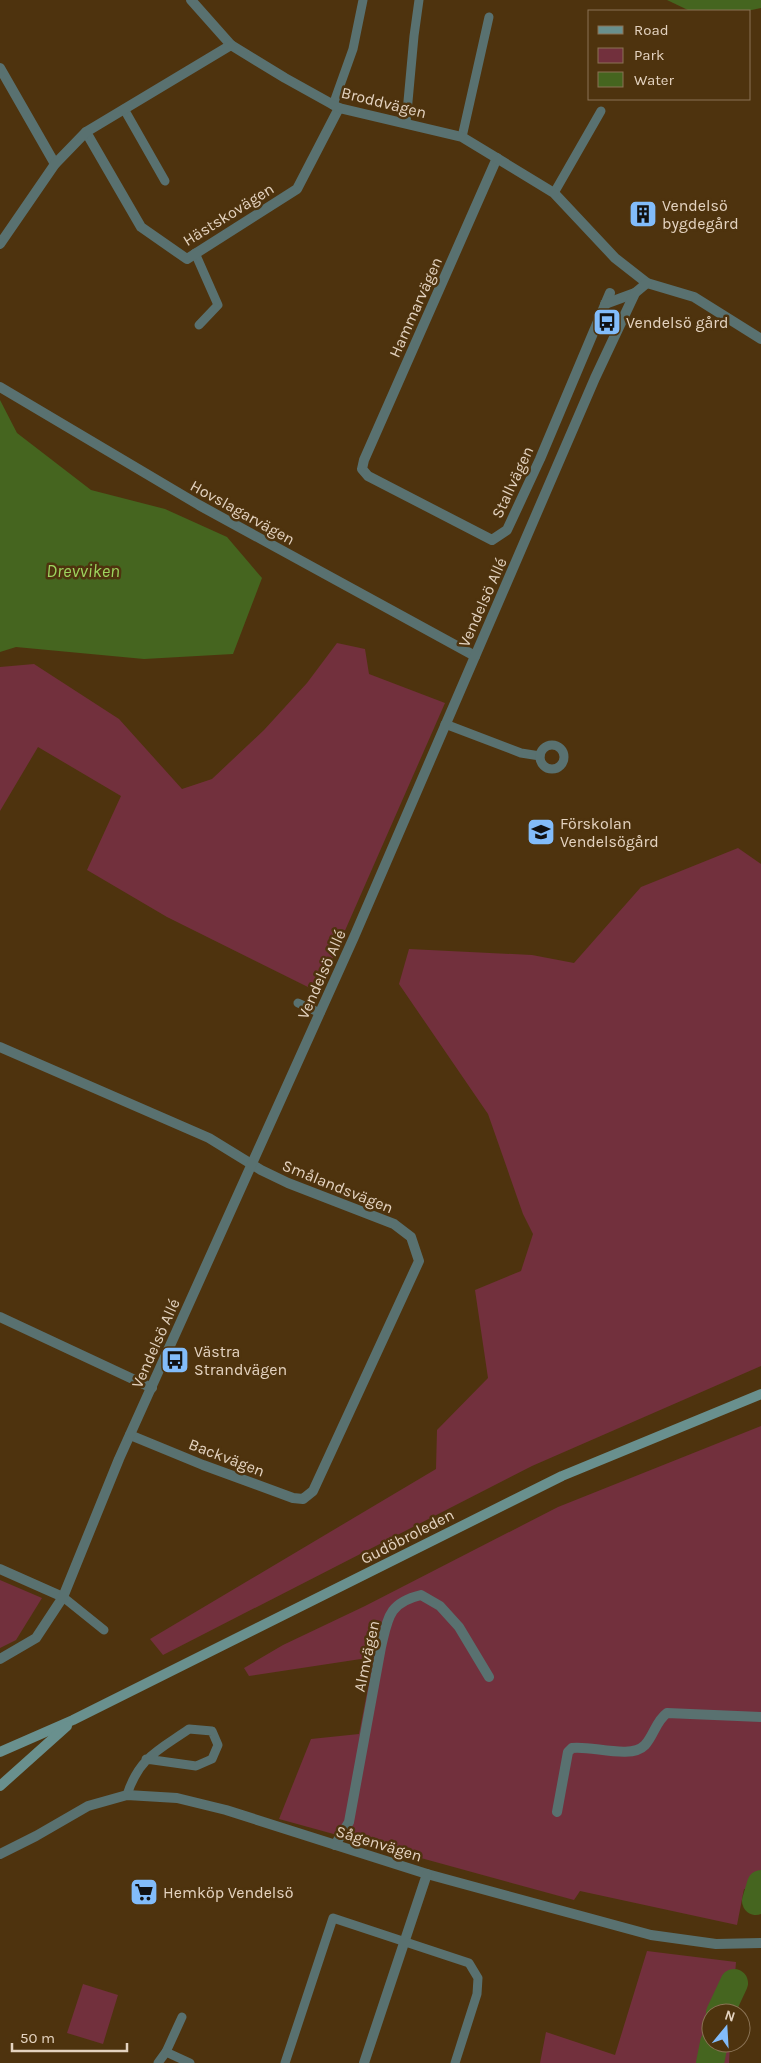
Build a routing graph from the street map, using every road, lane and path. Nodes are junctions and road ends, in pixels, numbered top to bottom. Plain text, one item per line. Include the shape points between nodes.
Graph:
1 (191, 0) edge
2 (363, 0) edge
3 (419, 0) edge
4 (489, 17) dead end
5 (231, 44) junction
6 (0, 68) edge
7 (336, 106) junction
8 (124, 109) junction
9 (601, 111) dead end
10 (406, 123) junction
11 (86, 132) junction
12 (462, 137) junction
13 (497, 158) junction
14 (54, 164) junction
15 (165, 181) dead end
16 (554, 193) junction
17 (0, 244) edge
18 (195, 253) junction
19 (647, 283) junction
20 (610, 293) dead end
21 (635, 293) junction
22 (605, 304) junction
23 (199, 325) dead end
24 (761, 339) edge
25 (0, 387) edge
26 (362, 469) joint
27 (475, 656) junction
28 (445, 724) junction
29 (540, 756) dead end
30 (298, 1003) dead end
31 (320, 1013) junction
32 (0, 1047) edge
33 (251, 1163) junction
34 (0, 1316) edge
35 (152, 1388) junction
36 (761, 1394) edge
37 (130, 1435) junction
38 (312, 1491) joint
39 (0, 1569) edge
40 (63, 1596) junction
41 (104, 1630) dead end
42 (0, 1658) edge
43 (489, 1678) dead end
44 (761, 1717) edge
45 (73, 1720) junction
46 (0, 1752) edge
47 (146, 1759) junction
48 (0, 1786) edge
49 (127, 1795) junction
50 (557, 1812) dead end
51 (335, 1845) junction
52 (0, 1854) edge
53 (427, 1874) junction
54 (405, 1942) junction
55 (761, 1943) edge
56 (182, 2017) dead end
57 (166, 2052) junction
58 (158, 2063) edge
59 (190, 2063) edge
60 (285, 2063) edge
61 (364, 2063) edge
62 (455, 2063) edge

1 - 5 street, Broddvägen
2 - 7 lane
3 - 10 lane
4 - 12 lane
5 - 7 street, Broddvägen
5 - 8 street
6 - 14 street
7 - 10 street, Broddvägen
7 - 18 street, Hästskovägen via 297,189
8 - 11 street
8 - 15 lane
9 - 16 lane
10 - 12 street, Broddvägen
11 - 14 street
11 - 18 street, Hästskovägen via 141,227 187,259
12 - 13 street, Broddvägen
13 - 16 street, Broddvägen
13 - 26 street, Hammarvägen
14 - 17 street
16 - 19 street, Broddvägen via 615,258
18 - 23 lane via 218,305
19 - 21 street, Vendelsö Allé
19 - 24 street via 694,297
20 - 22 street, Stallvägen
21 - 22 street
21 - 27 street, Vendelsö Allé
22 - 26 street, Stallvägen via 507,530 492,540 368,476
25 - 27 street, Hovslagarvägen via 199,505
27 - 28 street, Vendelsö Allé
28 - 29 lane
28 - 31 street, Vendelsö Allé
30 - 31 lane
31 - 33 street, Vendelsö Allé
32 - 33 street, Smålandsvägen via 209,1138
33 - 35 street, Vendelsö Allé
33 - 38 street, Smålandsvägen via 288,1183 394,1224 411,1237 419,1261
34 - 35 street
35 - 37 street, Vendelsö Allé
36 - 45 main road, Gudöbroleden via 562,1476
37 - 38 street, Backvägen via 293,1498 303,1499
37 - 40 street, Vendelsö Allé
39 - 40 street
40 - 41 lane
40 - 42 street, Vendelsö Allé via 36,1638
43 - 51 street, Almvägen via 459,1627 440,1606 421,1595 399,1602 388,1620 381,1647 348,1822
44 - 50 street via 667,1713 639,1749 627,1752 572,1748 568,1752
45 - 46 main road, Gudöbroleden
45 - 48 main road, Gudöbroleden
47 - 47 lane via 196,1766 212,1759 218,1745 212,1731 189,1729
47 - 49 lane via 132,1777
49 - 51 street, Sågenvägen via 177,1798
49 - 52 street, Sågenvägen via 88,1806
51 - 53 street, Sågenvägen
53 - 54 street
53 - 55 street, Sågenvägen via 651,1935 716,1944
54 - 60 lane via 332,1918
54 - 61 street
54 - 62 lane via 470,1963 478,1978 477,1994
56 - 57 lane
57 - 58 lane
57 - 59 lane

